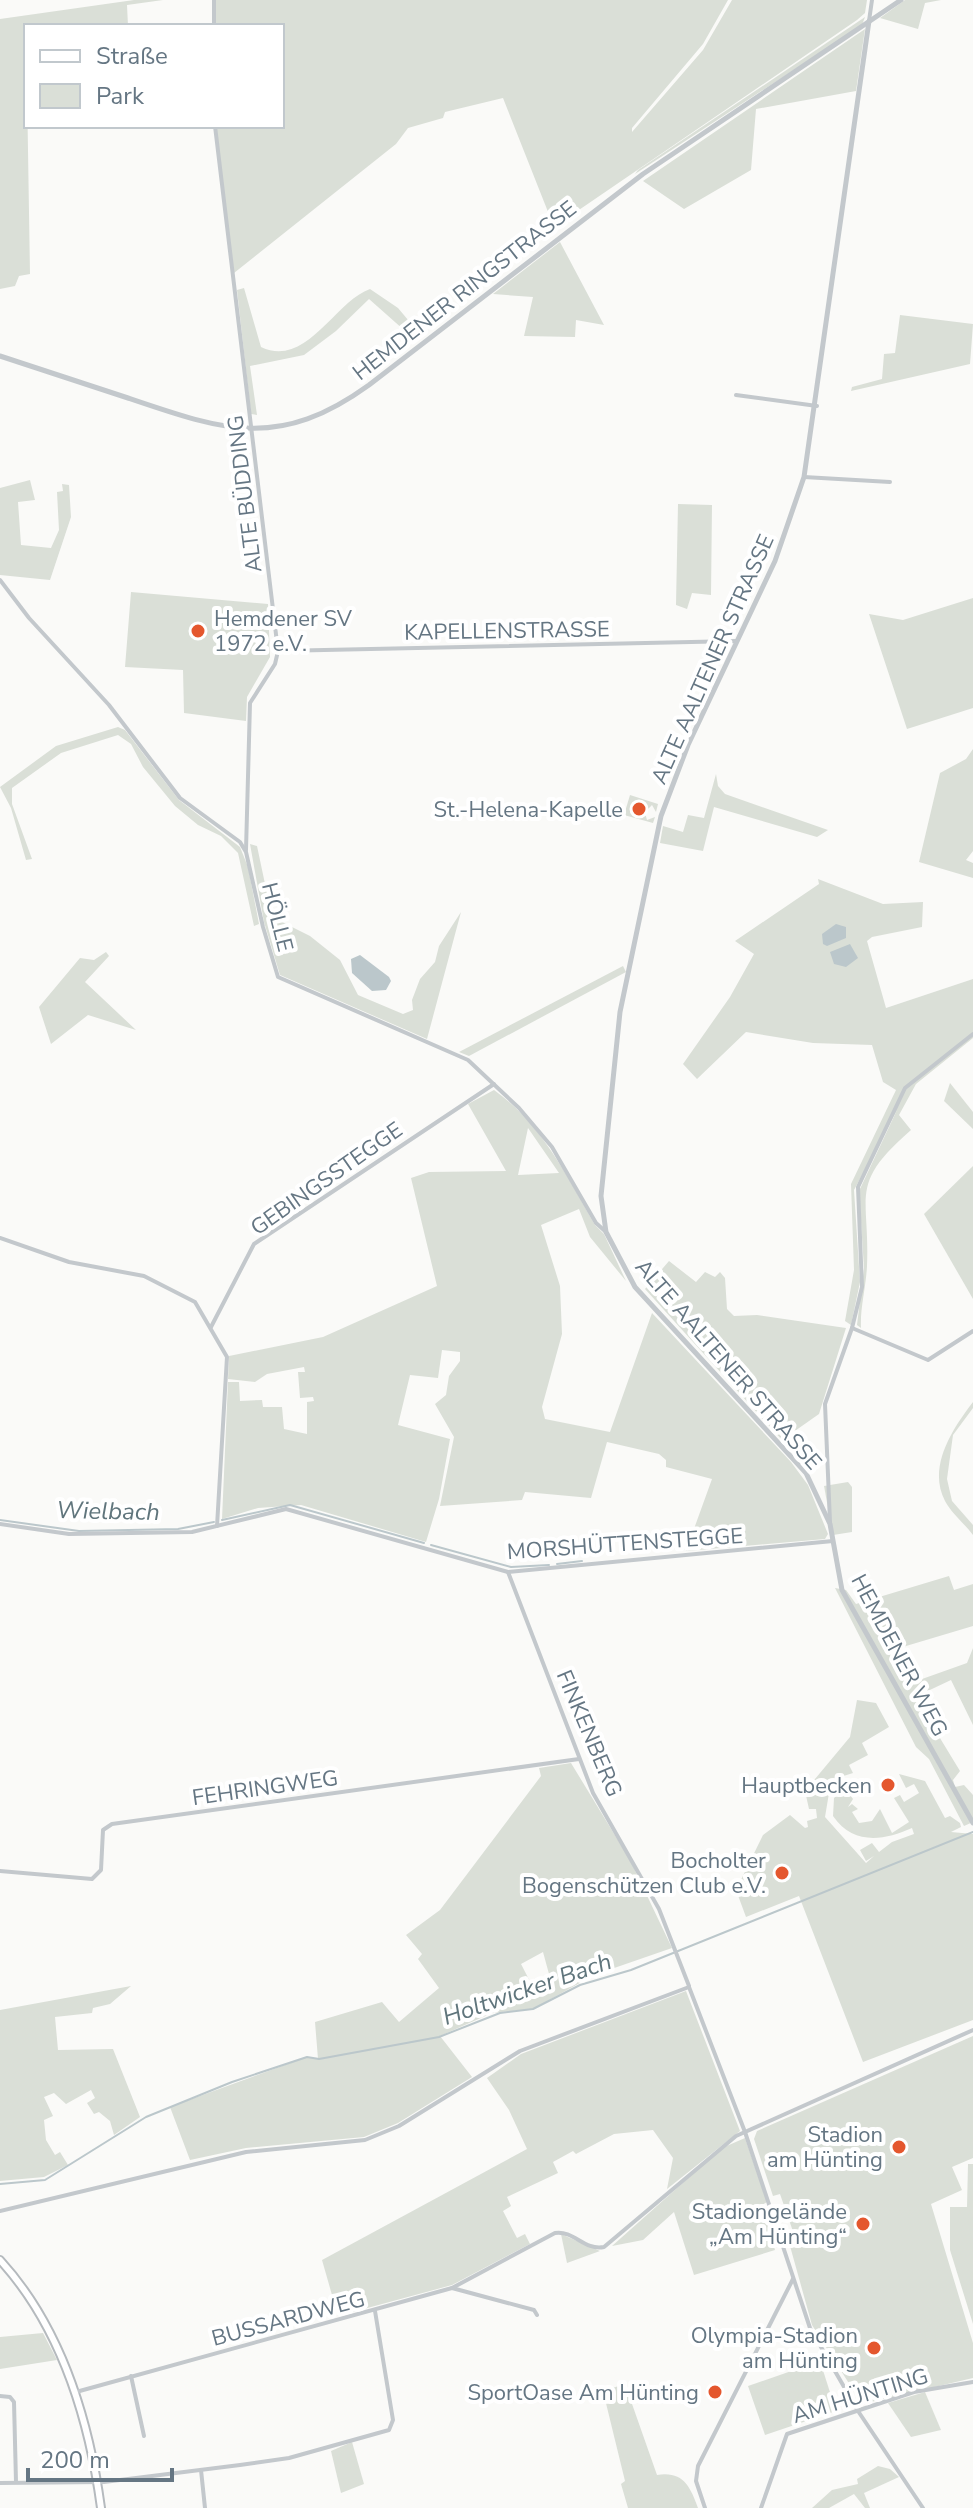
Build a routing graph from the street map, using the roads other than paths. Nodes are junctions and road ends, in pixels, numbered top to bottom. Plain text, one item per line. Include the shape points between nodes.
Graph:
1 (214, 0) edge
2 (872, 0) edge
3 (901, 0) edge
4 (869, 21) junction
5 (214, 24) edge
6 (215, 128) edge
7 (0, 356) edge
8 (736, 395) dead end
9 (817, 406) junction
10 (252, 429) junction
11 (804, 477) junction
12 (890, 482) dead end
13 (0, 580) edge
14 (737, 641) junction
15 (278, 651) junction
16 (246, 852) junction
17 (973, 1034) edge
18 (494, 1084) junction
19 (606, 1232) junction
20 (0, 1238) edge
21 (210, 1328) junction
22 (852, 1328) junction
23 (973, 1331) edge
24 (0, 1524) edge
25 (830, 1524) junction
26 (217, 1526) junction
27 (833, 1541) junction
28 (508, 1572) junction
29 (579, 1759) junction
30 (973, 1823) edge
31 (0, 1871) edge
32 (689, 1987) junction
33 (973, 2030) edge
34 (745, 2132) junction
35 (0, 2211) edge
36 (0, 2260) edge
37 (793, 2279) junction
38 (452, 2288) junction
39 (375, 2311) junction
40 (537, 2315) dead end
41 (131, 2376) junction
42 (973, 2382) edge
43 (76, 2392) junction
44 (0, 2396) edge
45 (858, 2411) junction
46 (144, 2436) dead end
47 (201, 2470) junction
48 (97, 2481) junction
49 (16, 2482) junction
50 (0, 2483) edge
51 (101, 2508) edge
52 (205, 2508) edge
53 (705, 2508) edge
54 (761, 2508) edge
55 (923, 2508) edge

1 - 5 street
2 - 4 street, ALTE AALTENER STRASSE
3 - 4 street, HEMDENER RINGSTRASSE
4 - 9 street, ALTE AALTENER STRASSE
4 - 10 street, HEMDENER RINGSTRASSE via 607,200 344,403 302,422
6 - 10 street, ALTE BÜDDING
7 - 10 street, HEMDENER RINGSTRASSE via 211,426
8 - 9 street
9 - 11 street, ALTE AALTENER STRASSE
10 - 15 street, ALTE BÜDDING
11 - 12 street
11 - 14 street, ALTE AALTENER STRASSE via 791,524
13 - 16 street via 109,705 180,798 228,832
14 - 15 street, KAPELLENSTRASSE
14 - 19 street, ALTE AALTENER STRASSE via 672,783 654,843 620,1012 601,1181
15 - 16 street via 250,703
16 - 18 street, HÖLLE via 278,977 455,1053
17 - 22 street via 905,1088 858,1187 863,1263
18 - 19 street, HÖLLE via 552,1147
18 - 21 street, GEBINGSSTEGGE via 254,1244
19 - 25 street, ALTE AALTENER STRASSE via 635,1287 806,1473
20 - 21 street via 69,1262 144,1276 195,1302
21 - 26 street via 227,1357
22 - 23 street via 928,1360
22 - 25 street via 825,1404
24 - 26 street, MORSHÜTTENSTEGGE via 69,1534 192,1532
25 - 27 street, ALTE AALTENER STRASSE
26 - 28 street, MORSHÜTTENSTEGGE via 276,1509 296,1510
27 - 28 street, MORSHÜTTENSTEGGE
27 - 30 street, HEMDENER WEG via 842,1590
28 - 29 street, FINKENBERG
29 - 31 street, FEHRINGWEG via 112,1824 103,1830 101,1870 92,1879
29 - 32 street, FINKENBERG via 593,1793 635,1861
32 - 34 street
32 - 35 street via 520,2051 380,2135 346,2144 246,2152
33 - 34 street
34 - 37 street
34 - 38 street, BUSSARDWEG via 604,2247 592,2248 567,2233 555,2233
36 - 43 main road via 35,2305
37 - 45 street via 810,2328
37 - 53 street via 698,2466 696,2481
38 - 39 street, BUSSARDWEG
38 - 40 street
39 - 41 street, BUSSARDWEG
39 - 47 street via 391,2428 289,2458
41 - 43 street, BUSSARDWEG
41 - 46 street
42 - 45 street, AM HÜNTING via 924,2389
43 - 48 main road
44 - 49 street via 14,2402
45 - 54 street, AM HÜNTING via 787,2434
45 - 55 street
47 - 48 street
47 - 52 street
48 - 49 street
48 - 51 main road
49 - 50 street

